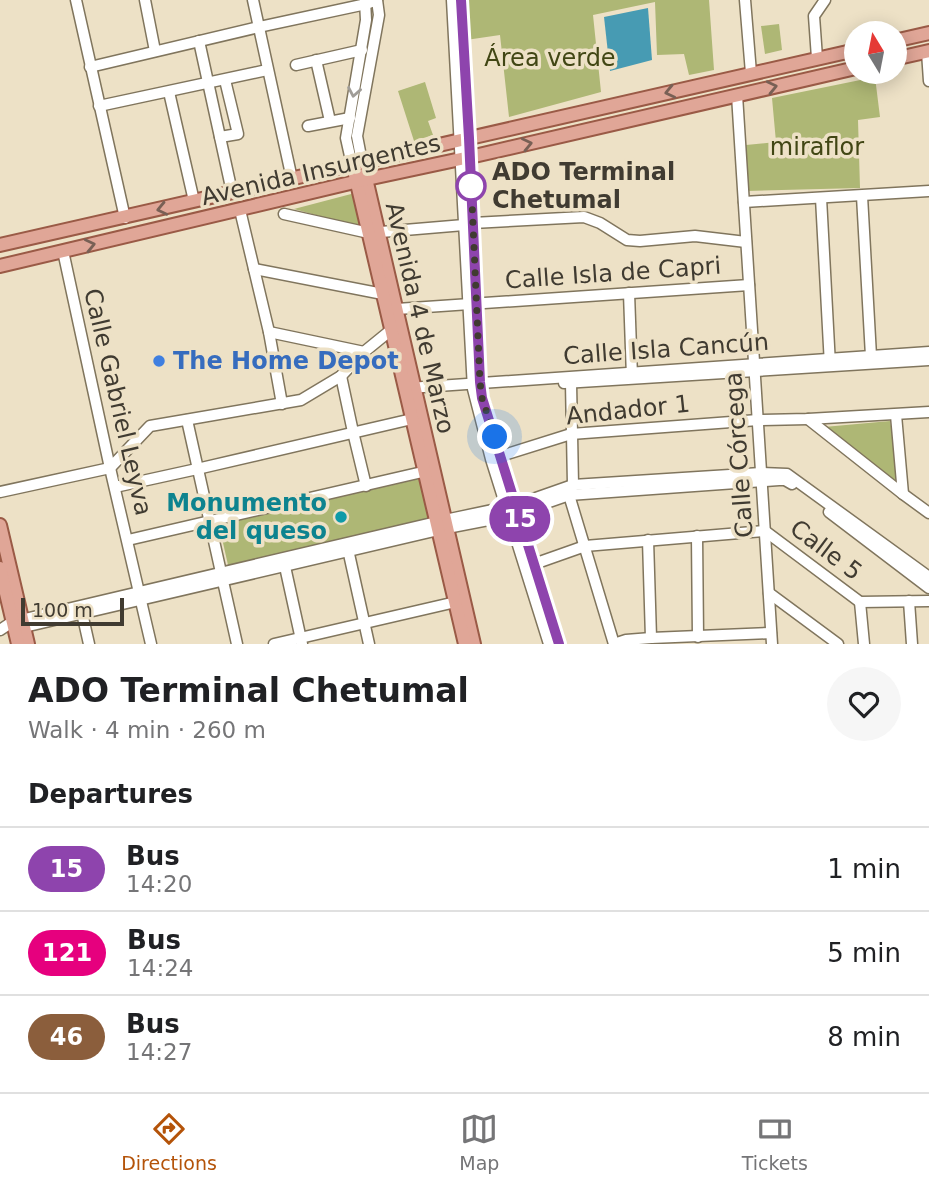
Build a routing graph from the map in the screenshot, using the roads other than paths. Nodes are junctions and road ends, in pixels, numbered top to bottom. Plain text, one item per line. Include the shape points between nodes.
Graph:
1 (76, 0) edge
2 (145, 0) edge
3 (253, 0) edge
4 (377, 0) edge
5 (452, 0) edge
6 (461, 0) edge
7 (745, 0) edge
8 (825, 0) edge
9 (365, 2) edge
10 (259, 27) junction
11 (929, 33) edge
12 (907, 38) edge
13 (199, 41) junction
14 (362, 50) junction
15 (155, 51) junction
16 (844, 52) edge
17 (928, 52) edge
18 (907, 56) edge
19 (817, 58) junction
20 (316, 60) junction
21 (296, 65) dead end
22 (90, 67) junction
23 (267, 70) junction
24 (844, 71) edge
25 (751, 73) junction
26 (225, 80) junction
27 (929, 81) edge
28 (208, 84) junction
29 (169, 92) junction
30 (737, 95) junction
31 (99, 106) junction
32 (350, 118) junction
33 (330, 121) junction
34 (308, 126) dead end
35 (220, 137) junction
36 (465, 139) junction
37 (466, 158) junction
38 (357, 163) junction
39 (292, 179) junction
40 (362, 181) junction
41 (248, 189) junction
42 (929, 191) edge
43 (232, 192) junction
44 (862, 196) junction
45 (821, 198) junction
46 (194, 201) junction
47 (744, 202) junction
48 (246, 209) junction
49 (284, 214) dead end
50 (125, 218) junction
51 (469, 224) junction
52 (374, 232) junction
53 (746, 242) junction
54 (0, 245) edge
55 (63, 251) junction
56 (0, 266) edge
57 (254, 269) junction
58 (749, 285) junction
59 (629, 293) junction
60 (388, 295) junction
61 (472, 304) junction
62 (397, 309) junction
63 (396, 329) junction
64 (270, 332) junction
65 (365, 352) junction
66 (929, 352) edge
67 (871, 356) junction
68 (929, 360) edge
69 (830, 362) junction
70 (755, 367) junction
71 (632, 375) junction
72 (341, 376) junction
73 (571, 383) junction
74 (477, 386) junction
75 (410, 391) junction
76 (282, 404) junction
77 (929, 412) edge
78 (896, 415) junction
79 (412, 419) junction
80 (808, 419) junction
81 (187, 420) junction
82 (758, 420) junction
83 (353, 432) junction
84 (571, 434) junction
85 (501, 456) junction
86 (110, 468) junction
87 (197, 470) junction
88 (429, 471) junction
89 (762, 477) junction
90 (366, 486) junction
91 (115, 487) junction
92 (571, 490) junction
93 (0, 492) edge
94 (903, 494) junction
95 (512, 510) junction
96 (929, 513) edge
97 (210, 521) junction
98 (0, 525) edge
99 (442, 525) junction
100 (765, 531) junction
101 (697, 536) junction
102 (128, 540) junction
103 (648, 540) junction
104 (585, 546) junction
105 (348, 547) junction
106 (284, 562) junction
107 (534, 564) junction
108 (0, 568) edge
109 (223, 576) junction
110 (929, 577) edge
111 (2, 585) edge
112 (929, 588) edge
113 (769, 593) junction
114 (140, 596) junction
115 (459, 601) junction
116 (909, 601) junction
117 (929, 601) edge
118 (860, 602) junction
119 (82, 613) junction
120 (364, 623) junction
121 (13, 626) edge
122 (698, 637) junction
123 (651, 638) junction
124 (771, 638) edge
125 (301, 641) edge
126 (18, 644) edge
127 (28, 644) edge
128 (89, 644) edge
129 (151, 644) edge
130 (237, 644) edge
131 (274, 644) edge
132 (369, 644) edge
133 (465, 644) edge
134 (474, 644) edge
135 (555, 644) edge
136 (614, 644) edge
137 (838, 644) edge
138 (864, 644) edge
139 (912, 644) edge

1 - 22 street
2 - 15 street
3 - 10 street
4 - 9 street
4 - 38 street, Avenida 4 de Marzo via 379,15 357,136
5 - 36 street
6 - 36 street
7 - 25 street
8 - 19 street via 814,16
9 - 10 street
9 - 14 street, Avenida 4 de Marzo
10 - 13 street
10 - 23 street
11 - 12 main road
13 - 15 street
13 - 28 street
14 - 20 street
14 -> 32 street, Avenida 4 de Marzo
15 - 22 street
16 - 19 main road, Avenida Insurgentes
17 - 18 main road
17 - 27 street
19 - 25 main road, Avenida Insurgentes
20 - 21 street
20 - 33 street
22 - 31 street
23 - 26 street
23 - 39 street
30 -> 24 main road, Avenida Insurgentes
25 -> 36 main road, Avenida Insurgentes
26 - 28 street
26 - 35 street via 238,134
28 - 29 street
28 - 35 street
29 - 31 street
29 - 46 street
37 -> 30 main road, Avenida Insurgentes
30 - 47 street, Calle Córcega
31 - 50 street
32 - 33 street
32 - 38 street, Avenida 4 de Marzo via 346,138
33 - 34 street
35 - 43 street
36 - 37 street
36 - 38 main road, Avenida Insurgentes
37 - 40 main road, Avenida Insurgentes
37 - 51 street
38 - 39 main road, Avenida Insurgentes
38 - 40 main road, Avenida 4 de Marzo
39 - 41 main road, Avenida Insurgentes
40 - 48 main road, Avenida Insurgentes
40 - 52 main road, Avenida 4 de Marzo
41 - 43 main road, Avenida Insurgentes
41 - 48 main road
42 - 44 street
43 - 46 main road, Avenida Insurgentes
44 - 45 street
44 - 67 street
45 - 47 street
45 - 69 street
46 -> 50 main road, Avenida Insurgentes
47 - 53 street, Calle Córcega
55 -> 48 main road, Avenida Insurgentes
48 - 57 street
49 - 52 street
50 - 54 main road, Avenida Insurgentes
51 - 52 street
51 - 53 street via 584,217 627,240 695,236
51 - 61 street
52 - 60 main road, Avenida 4 de Marzo
53 - 58 street, Calle Córcega
55 - 56 main road, Avenida Insurgentes
55 - 86 street, Calle Gabriel Leyva
57 - 60 street
57 - 64 street
58 - 59 street, Calle Isla de Capri
58 - 70 street, Calle Córcega
59 - 61 street, Calle Isla de Capri
59 - 71 street
60 - 62 main road, Avenida 4 de Marzo
60 - 63 main road, Avenida 4 de Marzo
61 - 62 street, Calle Isla de Capri
61 - 74 street
62 - 63 main road, Avenida 4 de Marzo
63 - 65 street
63 - 75 main road, Avenida 4 de Marzo
64 - 65 street
64 - 76 street
65 - 72 street
66 - 67 street, Calle Isla Cancún
67 - 69 street, Calle Isla Cancún
68 - 69 street, Calle Isla Cancún
69 - 70 street, Calle Isla Cancún
70 - 71 street, Calle Isla Cancún
70 - 82 street, Calle Córcega
71 - 73 street, Calle Isla Cancún
71 - 74 street, Calle Isla Cancún
72 - 76 street via 302,400
72 - 83 street
73 - 74 street, Calle Isla Cancún
73 - 84 street
74 - 75 street, Calle Isla Cancún
74 - 85 street
74 - 95 street via 488,447
75 - 79 main road, Avenida 4 de Marzo
75 - 88 main road, Avenida 4 de Marzo
76 - 81 street
77 - 78 street, Andador 1
78 - 80 street, Andador 1
78 - 94 street
79 - 83 street
79 - 88 main road, Avenida 4 de Marzo
80 - 82 street, Andador 1
80 - 94 street
81 - 86 street via 150,426
81 - 87 street
82 - 84 street, Andador 1
82 - 89 street, Calle Córcega
83 - 87 street
83 - 90 street
84 - 85 street, Andador 1
84 - 92 street
85 - 95 street
86 - 91 street, Calle Gabriel Leyva
86 - 93 street
87 - 91 street
87 - 97 street
88 - 90 street
88 - 99 main road, Avenida 4 de Marzo
89 - 92 street
89 - 100 street, Calle Córcega
89 - 110 street via 787,474
89 - 112 street via 785,480
90 - 97 street
91 - 102 street, Calle Gabriel Leyva
92 - 95 street
92 - 104 street
94 - 96 street
95 - 99 street
95 - 107 street
95 - 135 street
97 - 102 street
97 - 109 street
98 - 121 main road
99 - 105 street
99 - 115 main road, Avenida 4 de Marzo
100 - 101 street, Calle 5
100 - 113 street, Calle Córcega
100 - 118 street, Calle 5
101 - 103 street, Calle 5
101 - 122 street
102 - 114 street, Calle Gabriel Leyva
103 - 104 street, Calle 5
103 - 123 street
104 - 107 street, Calle 5
104 - 136 street
105 - 106 street
105 - 120 street
106 - 109 street
106 - 125 street
107 - 135 street
108 - 111 main road
109 - 114 street
109 - 130 street
111 - 121 main road
113 - 124 street, Calle Córcega
113 - 137 street
114 - 119 street
114 - 121 street
114 - 129 street, Calle Gabriel Leyva
115 - 120 street
115 - 133 main road, Avenida 4 de Marzo
115 - 134 main road, Avenida 4 de Marzo
116 - 117 street, Calle 5
116 - 118 street, Calle 5
116 - 139 street
118 - 138 street
119 - 121 street
119 - 128 street
120 - 125 street
120 - 132 street
121 - 126 main road
121 - 127 main road
122 - 123 street
122 - 124 street
123 - 136 street
125 - 131 street

